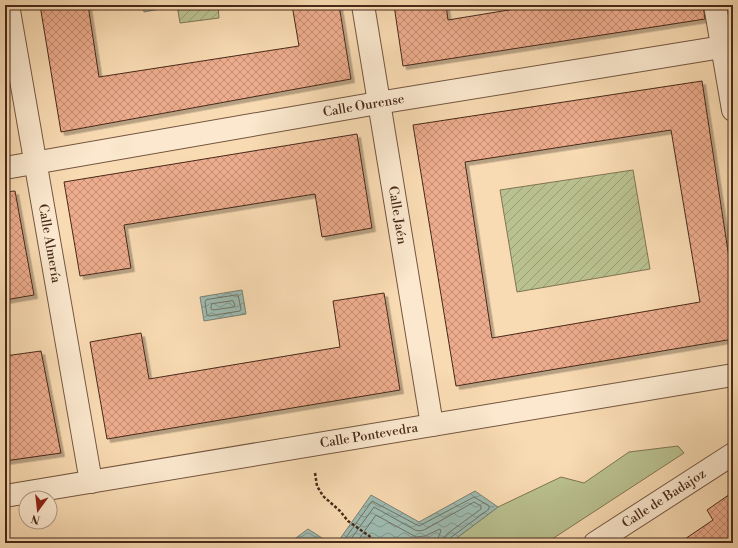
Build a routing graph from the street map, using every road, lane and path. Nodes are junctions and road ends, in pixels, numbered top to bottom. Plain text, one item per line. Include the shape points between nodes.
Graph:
1 (8, 5) edge
2 (363, 5) edge
3 (715, 5) edge
4 (722, 46) junction
5 (378, 103) junction
6 (733, 110) edge
7 (35, 163) junction
8 (5, 168) edge
9 (733, 375) edge
10 (432, 425) junction
11 (733, 454) edge
12 (315, 473) dead end
13 (91, 482) junction
14 (5, 496) edge
15 (379, 543) edge
16 (595, 543) edge

1 - 7 street, Calle Almería
2 - 5 street, Calle Jaén
3 - 4 street
4 - 5 street, Calle Ourense
4 - 6 street
5 - 7 street, Calle Ourense
5 - 10 street, Calle Jaén
7 - 8 street, Calle Ourense
7 - 13 street, Calle Almería
9 - 10 street, Calle Pontevedra
10 - 13 street, Calle Pontevedra
11 - 16 street, Calle de Badajoz
12 - 15 path via 323,496 351,523
13 - 14 street, Calle Pontevedra

